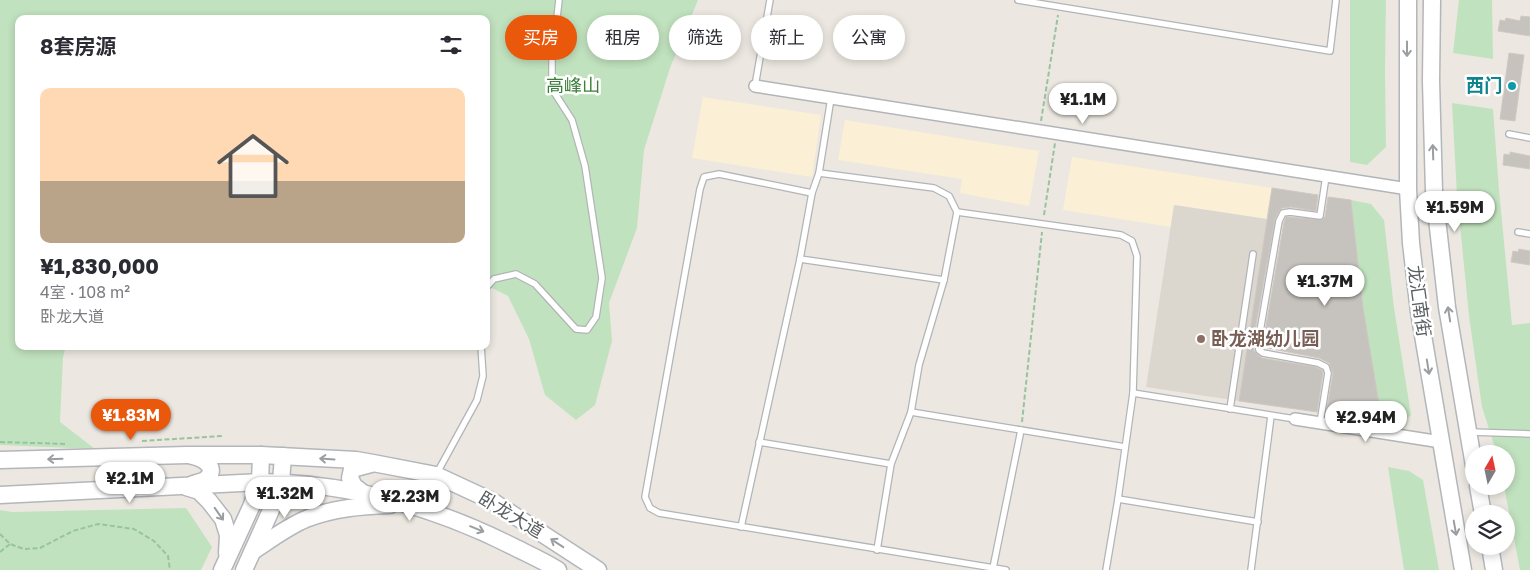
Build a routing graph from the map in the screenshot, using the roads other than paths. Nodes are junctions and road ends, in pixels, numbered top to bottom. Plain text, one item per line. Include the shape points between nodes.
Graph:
1 (559, 0) edge
2 (770, 0) edge
3 (1018, 0) edge
4 (1336, 0) edge
5 (1408, 0) edge
6 (1432, 0) edge
7 (755, 86) joint
8 (832, 98) junction
9 (1509, 134) dead end
10 (1530, 138) edge
11 (819, 173) junction
12 (1326, 176) junction
13 (1408, 189) junction
14 (812, 193) junction
15 (957, 212) junction
16 (1518, 232) dead end
17 (1530, 234) edge
18 (1253, 254) dead end
19 (800, 258) junction
20 (944, 280) junction
21 (490, 284) edge
22 (481, 350) edge
23 (1133, 393) junction
24 (1230, 409) junction
25 (911, 412) junction
26 (1272, 416) junction
27 (1295, 419) joint
28 (1320, 423) junction
29 (1021, 430) junction
30 (1467, 432) junction
31 (1530, 434) edge
32 (760, 442) junction
33 (1440, 442) junction
34 (1470, 445) edge
35 (1125, 447) junction
36 (186, 455) junction
37 (262, 455) junction
38 (283, 456) junction
39 (0, 460) edge
40 (374, 463) junction
41 (892, 464) junction
42 (436, 475) junction
43 (260, 482) junction
44 (281, 482) junction
45 (186, 485) junction
46 (363, 493) junction
47 (0, 495) edge
48 (1118, 499) junction
49 (407, 504) junction
50 (1258, 522) junction
51 (741, 527) junction
52 (878, 550) junction
53 (253, 551) junction
54 (1492, 555) edge
55 (224, 566) edge
56 (993, 568) junction
57 (244, 570) edge
58 (558, 570) edge
59 (598, 570) edge
60 (1006, 570) edge
61 (1106, 570) edge
62 (1251, 570) edge
63 (1463, 570) edge
64 (1494, 570) edge

1 - 21 lane via 552,89 572,120 585,166 602,278 596,317 588,330 576,329 535,284 516,274 494,279
2 - 7 lane
3 - 4 lane via 1330,51
5 -> 13 main road, 龙汇南街
30 -> 6 main road, 龙汇南街 via 1447,307 1434,192
7 - 8 street
8 - 11 lane
8 - 12 street
9 - 10 lane
11 - 14 lane
11 - 15 lane via 934,188 949,196
12 - 13 street
12 - 28 lane via 1320,216 1290,212 1283,213 1279,221 1258,343 1263,353 1326,367 1328,373
13 -> 33 main road, 龙汇南街 via 1419,312
14 - 19 lane
14 - 51 lane via 719,174 704,176 700,189 645,497 650,508 659,513
15 - 20 lane
15 - 23 lane via 1121,235 1132,242 1137,256
16 - 17 lane
18 - 24 lane
19 - 20 lane
19 - 32 lane
20 - 25 lane via 919,364
22 - 42 lane via 484,376 477,400
23 - 24 lane
23 - 35 lane
24 - 26 lane
25 - 29 lane
25 - 41 lane
26 - 27 lane
26 - 50 lane
27 - 28 street
28 - 33 street
29 - 35 lane
29 - 56 lane
30 - 31 lane
30 - 34 main road, 龙汇南街
32 - 41 lane
32 - 51 lane
33 -> 63 main road, 龙汇南街
35 - 48 lane
36 - 37 main road, 卧龙大道
36 -> 39 main road, 卧龙大道
36 - 45 main road via 206,460 210,473 205,480
37 - 38 main road, 卧龙大道
37 - 43 main road
40 -> 38 main road, 卧龙大道
38 - 44 main road
40 - 42 main road, 卧龙大道
40 - 46 main road via 352,470 350,478
41 - 52 lane
59 -> 42 main road, 卧龙大道 via 492,501
43 - 44 main road, 卧龙大道
43 - 45 main road, 卧龙大道
43 - 55 main road
44 - 46 main road, 卧龙大道
44 - 53 main road
45 - 47 main road, 卧龙大道
45 -> 55 main road via 199,490 223,519 228,535
46 - 49 main road, 卧龙大道
48 - 50 lane
48 - 61 lane
49 - 53 main road via 360,506 306,519
49 -> 58 main road, 卧龙大道 via 479,530
50 - 62 lane
51 - 52 lane
52 - 56 lane
53 - 57 main road
54 - 64 main road
56 - 60 lane

